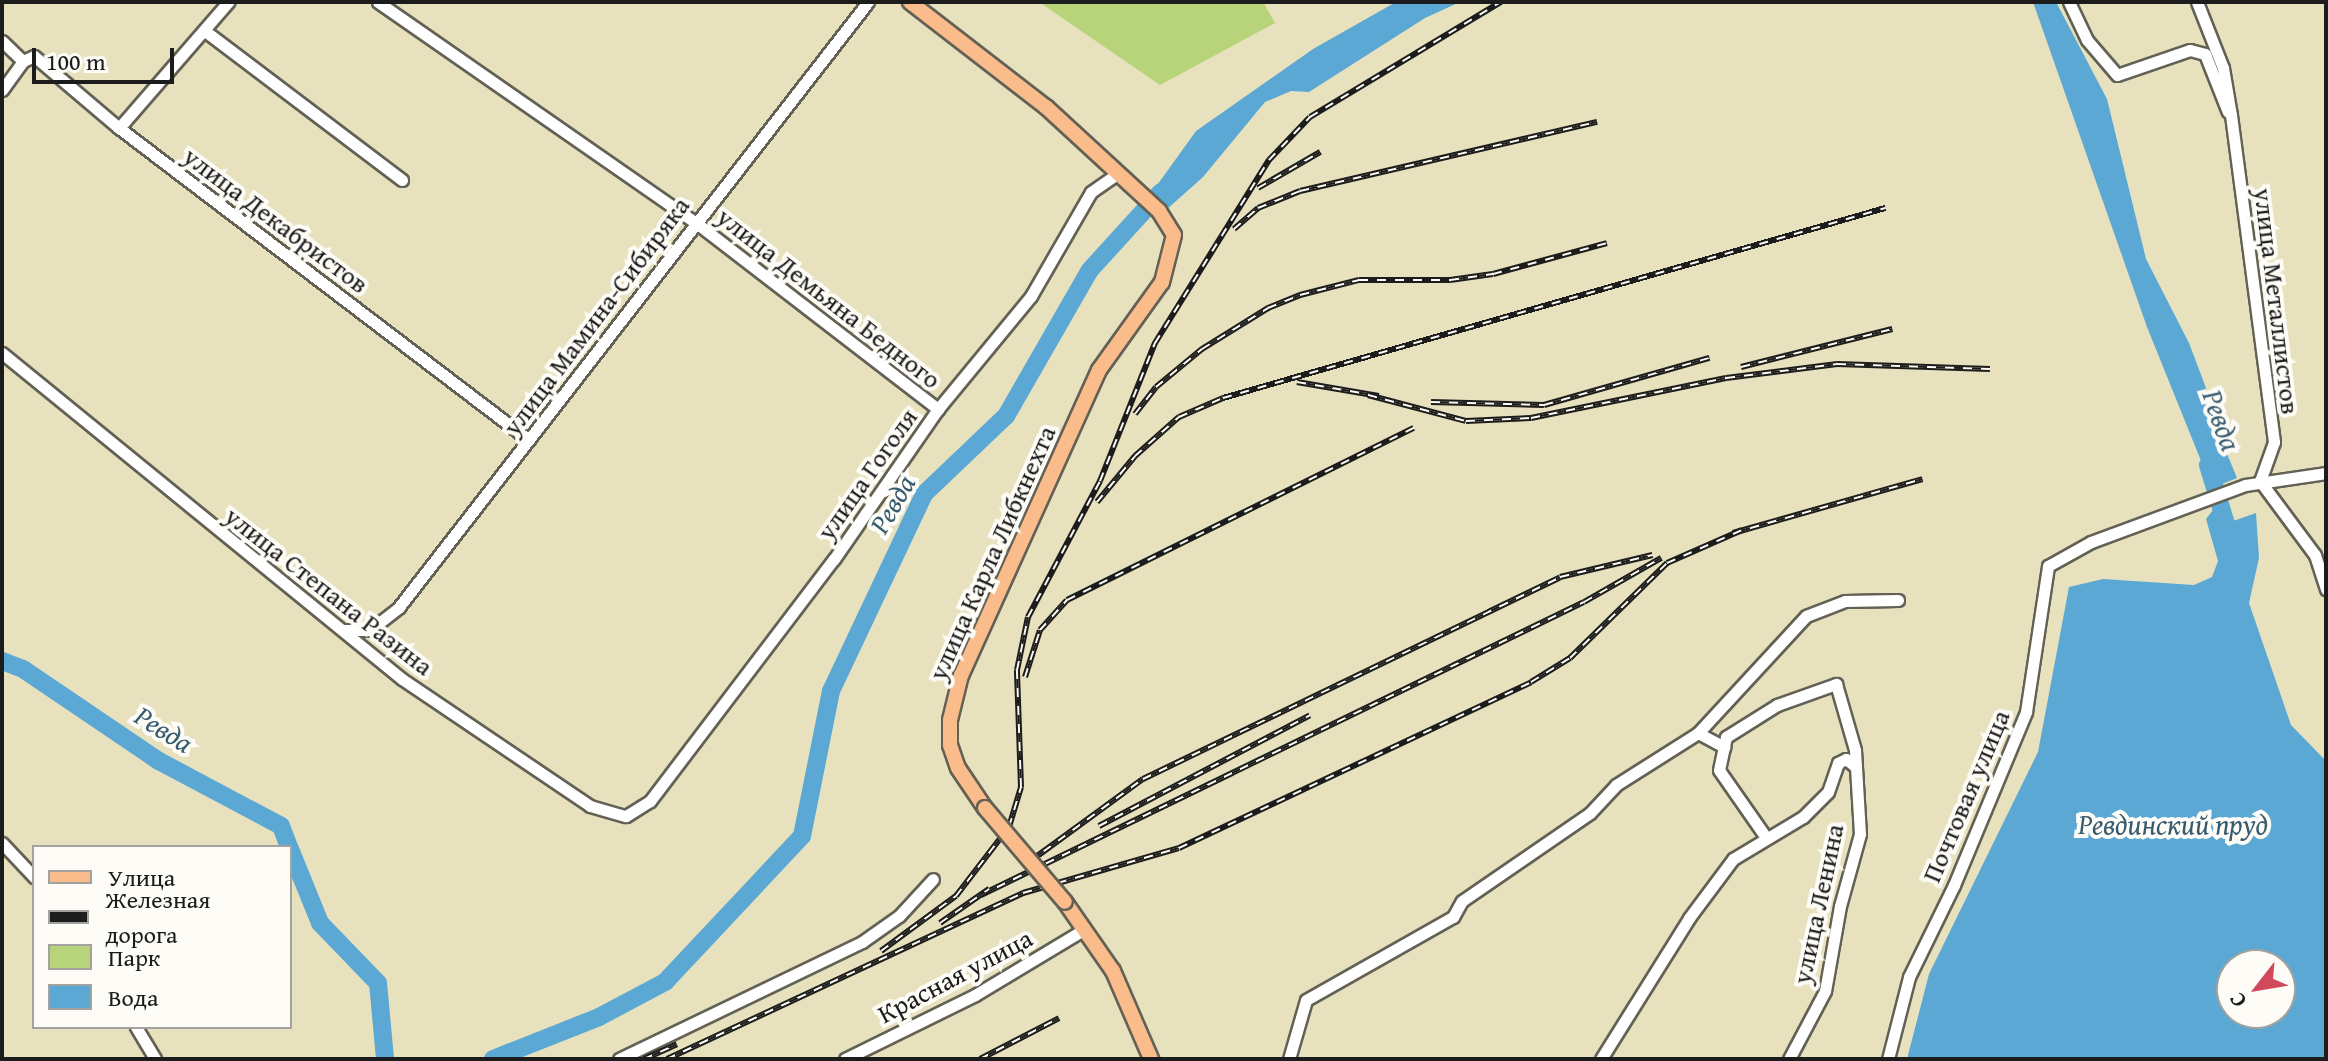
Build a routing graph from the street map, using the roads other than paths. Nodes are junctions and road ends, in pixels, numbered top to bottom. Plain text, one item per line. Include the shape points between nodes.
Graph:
1 (228, 2) edge
2 (378, 2) edge
3 (868, 2) edge
4 (910, 2) edge
5 (2069, 2) edge
6 (2197, 2) edge
7 (205, 31) junction
8 (2, 41) edge
9 (23, 61) junction
10 (2, 90) edge
11 (2231, 115) junction
12 (119, 128) junction
13 (1123, 178) junction
14 (402, 180) dead end
15 (695, 222) junction
16 (2, 353) edge
17 (938, 409) junction
18 (529, 440) junction
19 (2326, 473) edge
20 (2260, 481) junction
21 (2326, 589) edge
22 (1898, 600) dead end
23 (345, 630) junction
24 (1698, 733) junction
25 (1724, 747) junction
26 (1856, 767) junction
27 (650, 801) joint
28 (1765, 836) junction
29 (2, 843) edge
30 (32, 875) edge
31 (933, 879) dead end
32 (1085, 929) junction
33 (137, 1029) edge
34 (155, 1059) edge
35 (619, 1059) edge
36 (845, 1059) edge
37 (1151, 1059) edge
38 (1289, 1059) edge
39 (1601, 1059) edge
40 (1789, 1059) edge
41 (1888, 1059) edge

1 - 7 street
2 - 15 street, улица Демьяна Бедного
3 - 15 street, улица Мамина-Сибиряка
4 - 13 main road via 995,64
5 - 11 street via 2087,40 2117,75 2190,50 2205,54
6 - 11 street, улица Металлистов via 2223,68
7 - 12 street
7 - 14 street
8 - 9 street, улица Декабристов
9 - 10 street
9 - 12 street, улица Декабристов via 34,56
11 - 20 street, улица Металлистов via 2274,442
12 - 18 street, улица Декабристов
13 - 17 street, улица Гоголя via 1091,192 1031,296
13 - 32 main road, улица Карла Либкнехта, bridge via 1170,224 1174,252 1162,282 1099,370 956,692 950,745 964,779 985,808
15 - 17 street, улица Демьяна Бедного
15 - 18 street, улица Мамина-Сибиряка
16 - 23 street, улица Степана Разина via 316,613
17 - 27 street, улица Гоголя via 834,559
18 - 23 street, улица Мамина-Сибиряка via 399,607 370,630
19 - 20 street
20 - 21 street via 2315,555
20 - 41 street, Почтовая улица via 2091,542 2048,566 2026,712 1954,885 1909,977
22 - 24 street via 1845,601 1806,616
23 - 27 street, улица Степана Разина via 402,679 590,806 626,816
24 - 25 street
24 - 38 street via 1616,785 1590,813 1462,901 1453,917 1306,1000
25 - 26 street, улица Ленина via 1726,737 1777,705 1836,684
25 - 28 street via 1719,770
26 - 28 street via 1846,759 1838,763 1828,792 1803,817
26 - 40 street, улица Ленина via 1860,834 1825,991
28 - 39 street via 1733,859 1689,918
29 - 30 street
31 - 35 street via 899,916 862,942
32 - 36 street, Красная улица via 975,995
32 - 37 main road, улица Карла Либкнехта via 1113,971
33 - 34 street

